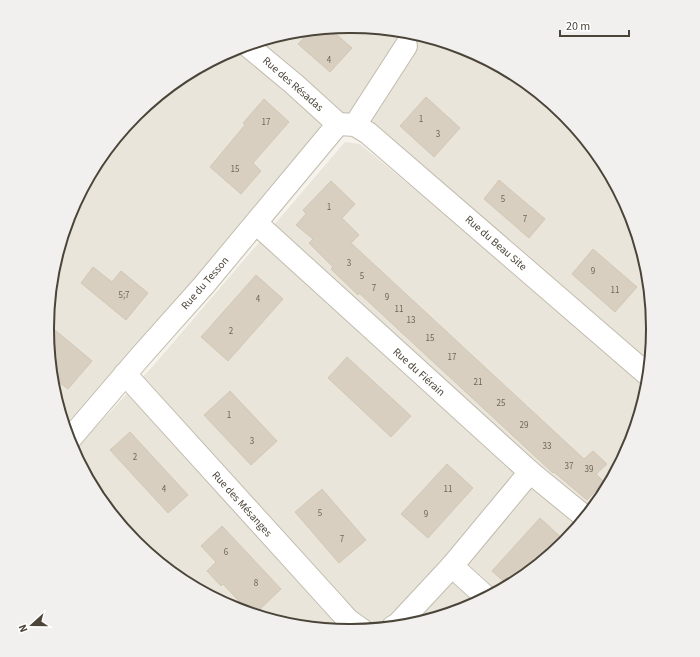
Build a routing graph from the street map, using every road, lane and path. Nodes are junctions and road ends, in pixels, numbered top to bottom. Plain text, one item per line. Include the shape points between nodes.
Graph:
1 (406, 46) dead end
2 (253, 50) edge
3 (346, 125) junction
4 (256, 223) junction
5 (642, 370) edge
6 (125, 374) junction
7 (74, 434) edge
8 (530, 472) junction
9 (580, 513) edge
10 (452, 566) junction
11 (482, 593) edge
12 (403, 619) edge
13 (353, 624) edge

1 - 3 street, Rue du Tesson
2 - 3 street, Rue des Résadas
3 - 4 street, Rue du Tesson
3 - 5 street, Rue du Beau Site via 374,138
4 - 6 street, Rue du Tesson
4 - 8 street, Rue du Fiérain
6 - 7 street, Rue du Tesson
6 - 13 street, Rue des Mésanges
8 - 9 street, Rue du Fiérain
8 - 10 street
10 - 11 street
10 - 12 street

